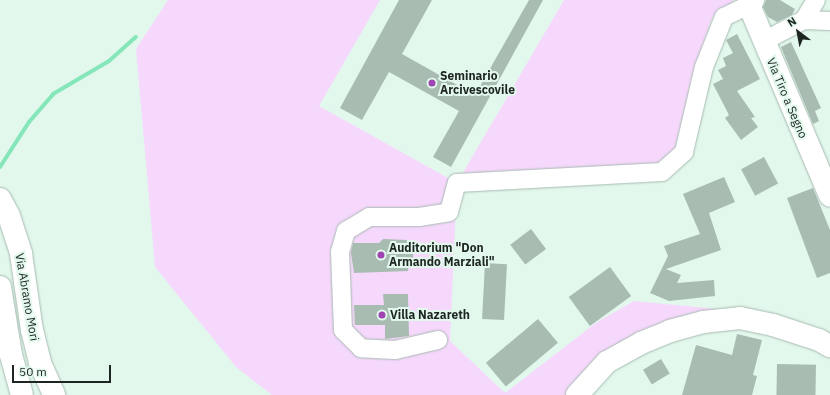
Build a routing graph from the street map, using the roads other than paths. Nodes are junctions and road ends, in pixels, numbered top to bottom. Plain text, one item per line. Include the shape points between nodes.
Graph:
1 (816, 0) edge
2 (750, 2) edge
3 (804, 20) junction
4 (830, 21) edge
5 (764, 42) junction
6 (830, 196) edge
7 (0, 199) edge
8 (0, 286) edge
9 (438, 340) dead end
10 (826, 342) edge
11 (22, 395) edge
12 (54, 395) edge
13 (577, 395) edge

1 - 3 street
2 - 5 main road, Via Tiro a Segno
2 - 9 street via 724,17 704,67 684,152 662,172 457,183 449,212 419,217 368,217 346,231 340,252 343,330 361,348 395,350
3 - 4 street
3 - 5 street
5 - 6 main road, Via Tiro a Segno
7 - 12 main road, Via Abramo Mori via 9,216 21,254 32,330 40,364
8 - 11 main road, Via Abramo Mori via 11,355
10 - 13 main road via 773,325 740,318 703,322 670,331 641,343 607,362

